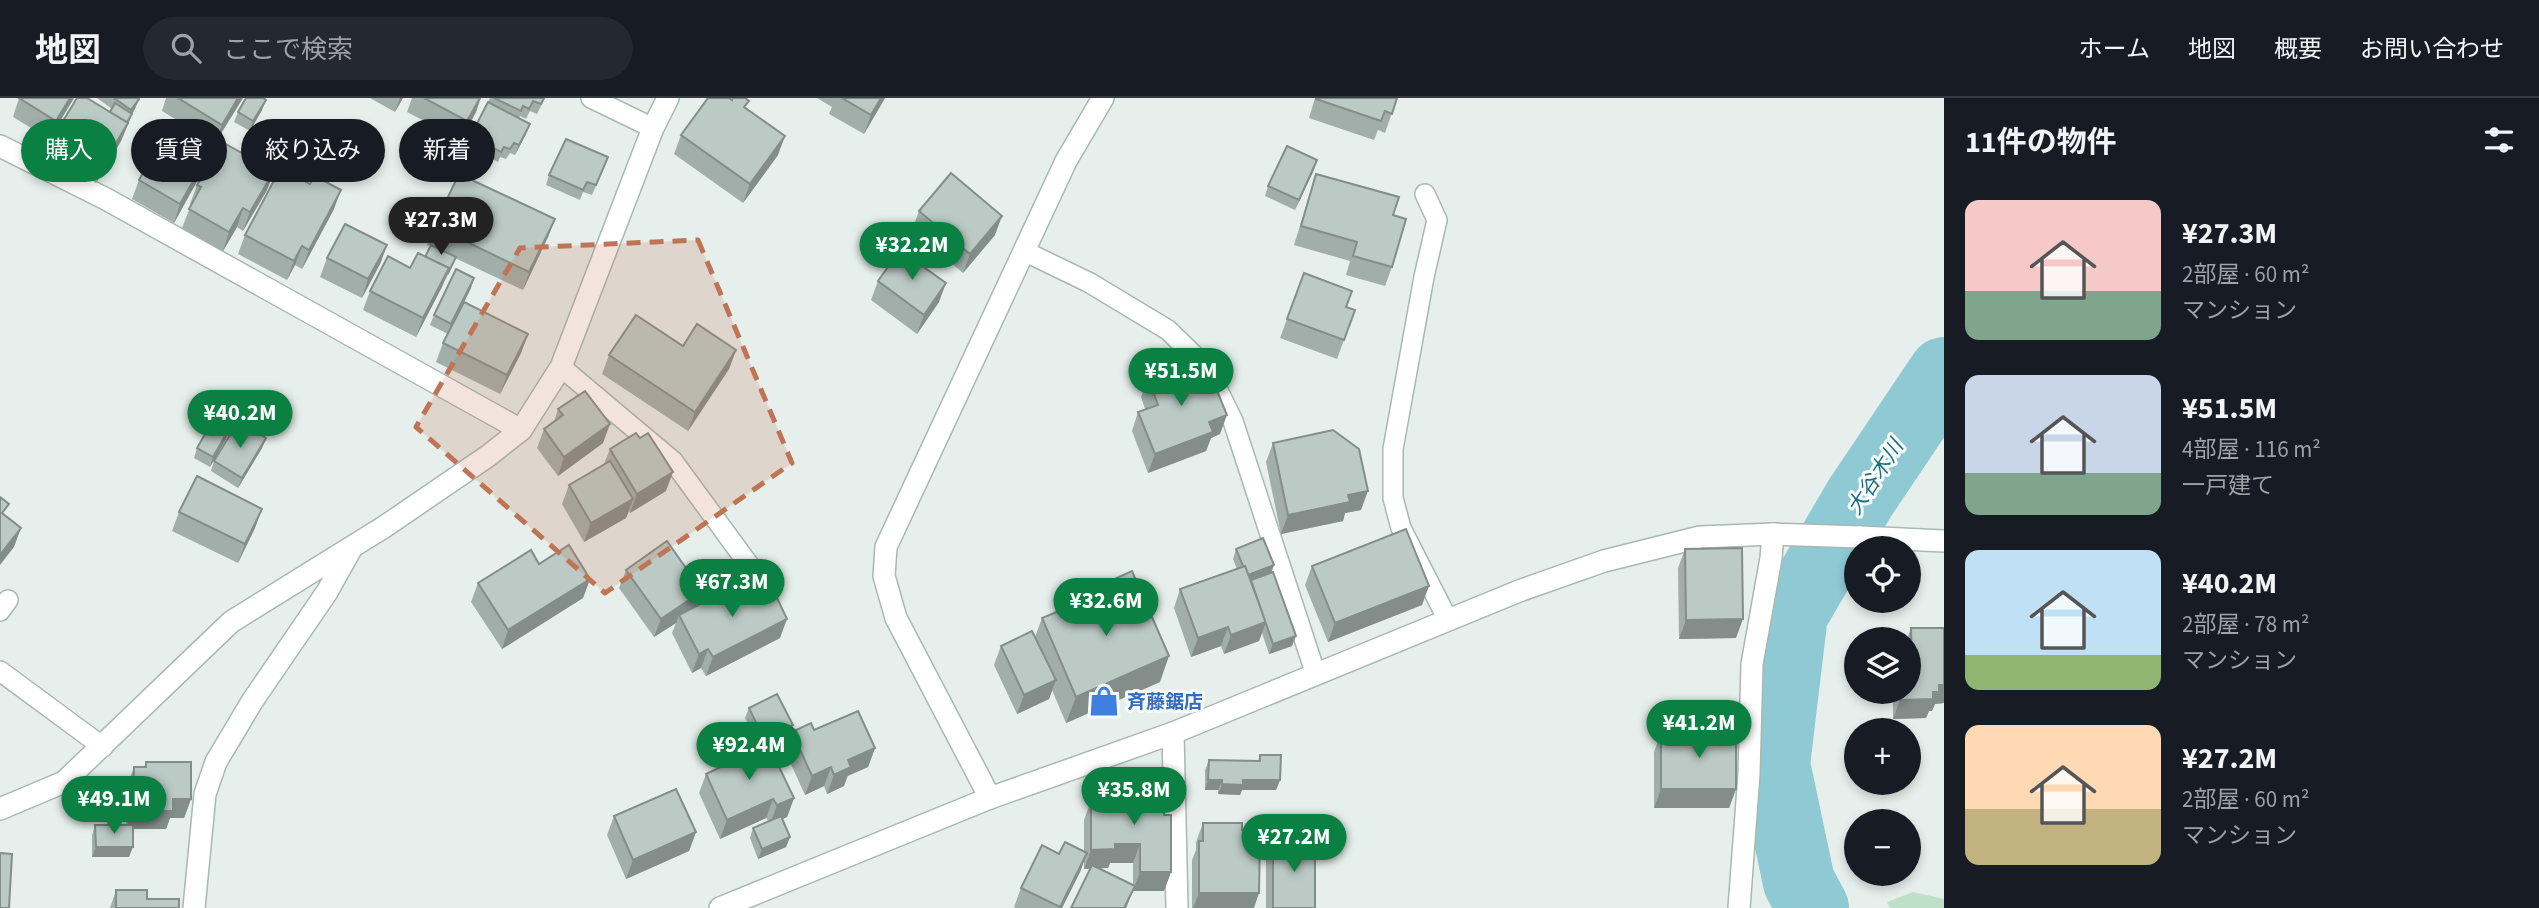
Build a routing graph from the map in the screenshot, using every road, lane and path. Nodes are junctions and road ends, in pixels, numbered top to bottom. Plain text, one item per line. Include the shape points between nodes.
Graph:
1 (591, 98) edge
2 (668, 98) edge
3 (1103, 98) edge
4 (653, 128) junction
5 (0, 146) edge
6 (1425, 194) dead end
7 (1024, 251) junction
8 (561, 367) junction
9 (521, 430) junction
10 (1773, 534) junction
11 (1944, 541) edge
12 (352, 547) junction
13 (763, 584) edge
14 (1448, 620) junction
15 (0, 671) edge
16 (1316, 675) junction
17 (1173, 733) junction
18 (103, 747) junction
19 (990, 798) junction
20 (0, 809) edge
21 (194, 908) edge
22 (720, 908) edge
23 (1177, 908) edge
24 (1739, 908) edge

1 - 4 lane
2 - 4 street
3 - 7 street via 1066,161
4 - 8 street
5 - 9 street via 106,199
6 - 14 lane via 1437,220 1393,449 1393,498 1401,527
7 - 16 lane via 1090,282 1168,330 1207,368 1233,421
7 - 19 street via 886,547 884,576 896,618
8 - 9 street
8 - 13 lane via 673,461
9 - 12 street
10 - 11 street
10 - 14 street via 1700,537 1604,561
10 - 24 street via 1752,664
12 - 18 street via 231,622
12 - 21 street via 216,762 205,794
14 - 16 street
15 - 18 lane
16 - 17 street
17 - 19 street
17 - 23 street
18 - 20 street via 64,782
19 - 22 street

